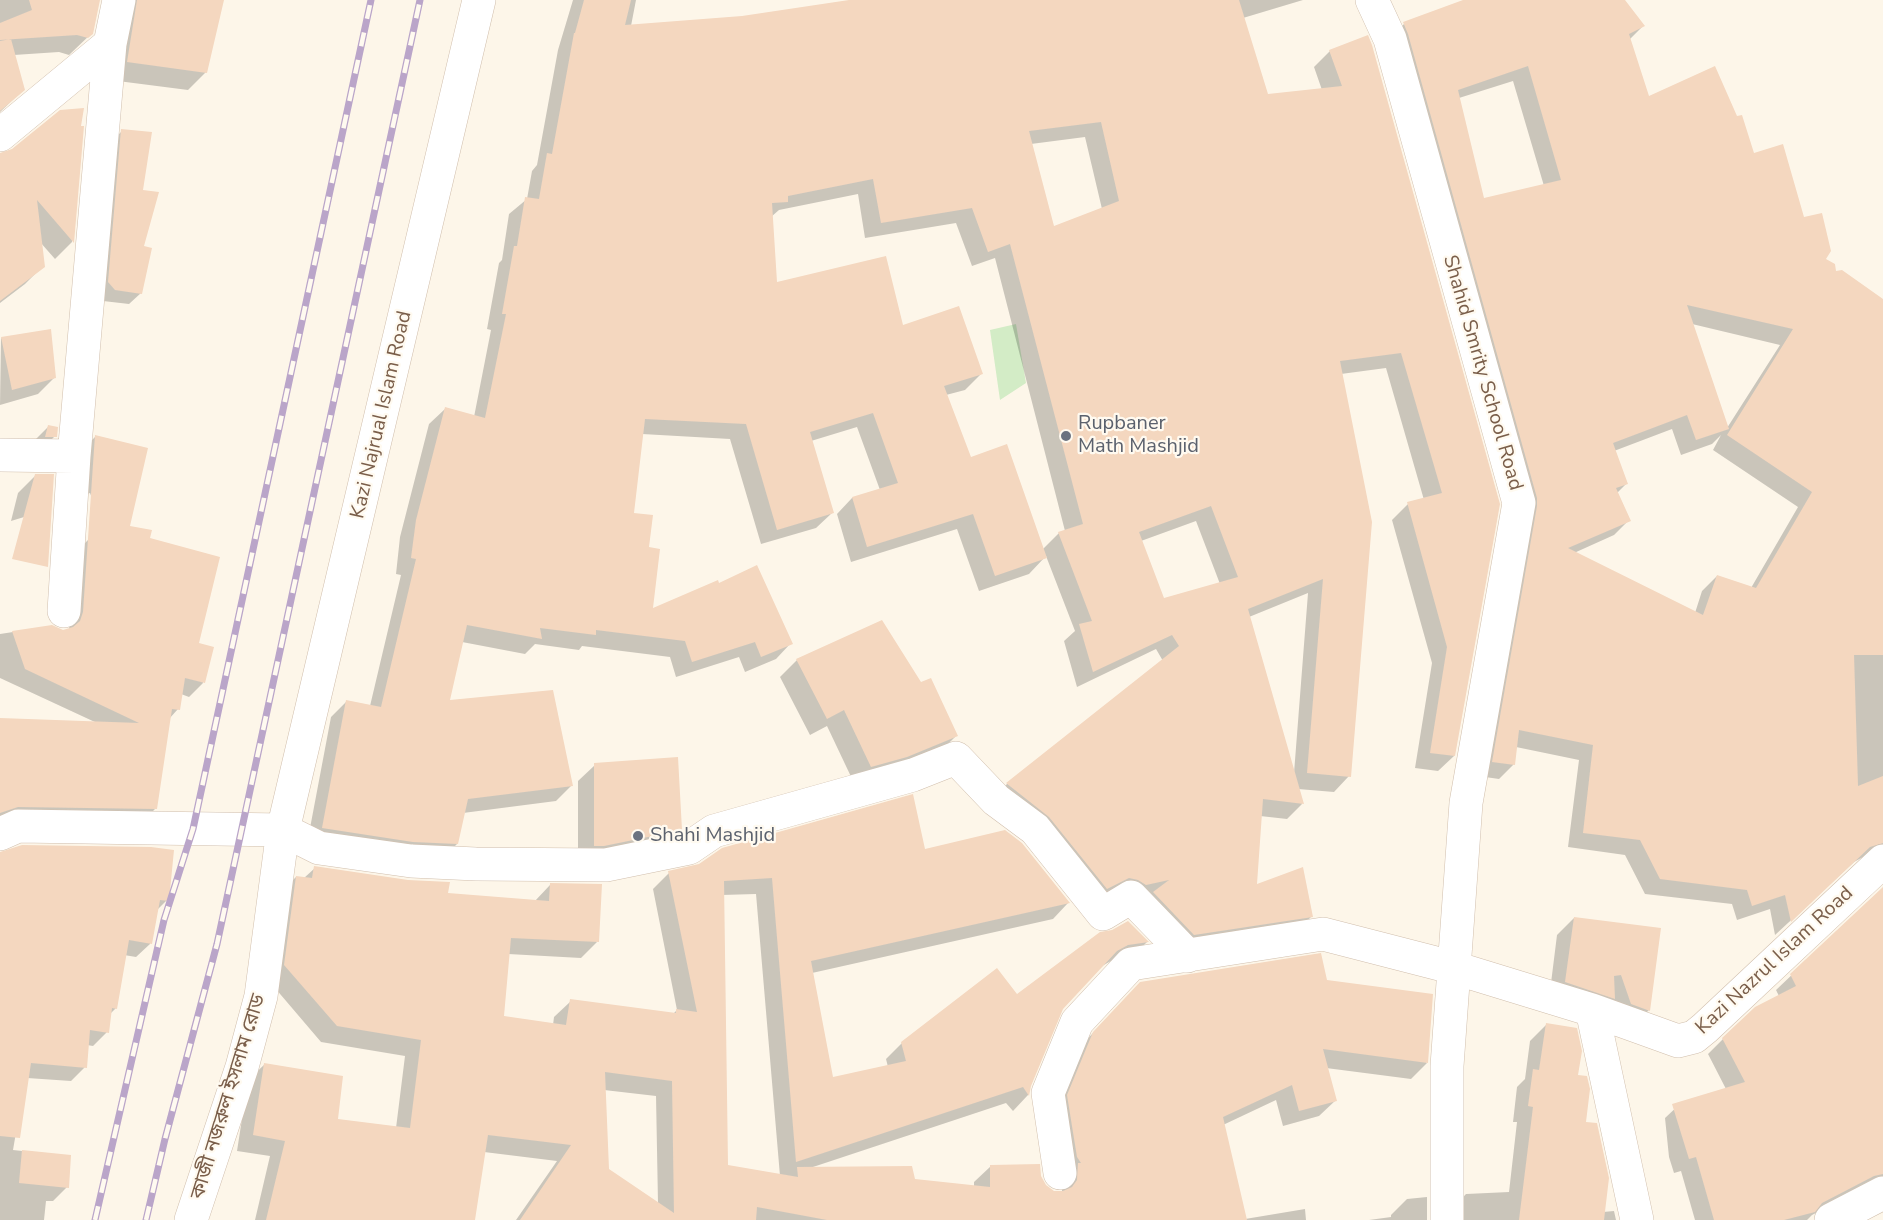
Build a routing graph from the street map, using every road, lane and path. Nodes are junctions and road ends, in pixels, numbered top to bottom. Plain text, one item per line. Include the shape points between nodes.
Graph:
1 (119, 0) edge
2 (479, 0) edge
3 (1372, 0) edge
4 (110, 44) junction
5 (0, 135) edge
6 (0, 455) edge
7 (74, 456) junction
8 (64, 611) dead end
9 (283, 830) junction
10 (0, 834) edge
11 (1883, 861) edge
12 (1188, 956) junction
13 (1455, 968) junction
14 (1592, 1010) junction
15 (1060, 1173) dead end
16 (1883, 1193) edge
17 (190, 1220) edge
18 (1447, 1220) edge
19 (1637, 1220) edge
20 (1832, 1220) edge

1 - 4 street
2 - 9 street, Kazi Najrual Islam Road
3 - 13 street, Shahid Smrity School Road via 1390,39 1518,503 1466,803
4 - 5 street
4 - 7 street
6 - 7 street
7 - 8 street
9 - 10 street via 18,826
9 - 12 street via 319,848 411,861 606,865 689,848 714,831 914,775 956,758 996,800 1035,829 1103,914 1131,897
9 - 17 street, কাজী নজরুল ইসলাম রোড via 261,996 242,1067
11 - 14 street, Kazi Nazrul Islam Road via 1694,1037 1678,1041
12 - 13 street, Kazi Nazrul Islam Road via 1323,934
12 - 15 street, Kazi Nazrul Islam Road via 1131,964 1077,1022 1048,1094
13 - 14 street, Kazi Nazrul Islam Road
13 - 18 street, Shahid Smrity School Road via 1447,1066
14 - 19 street
16 - 20 street

